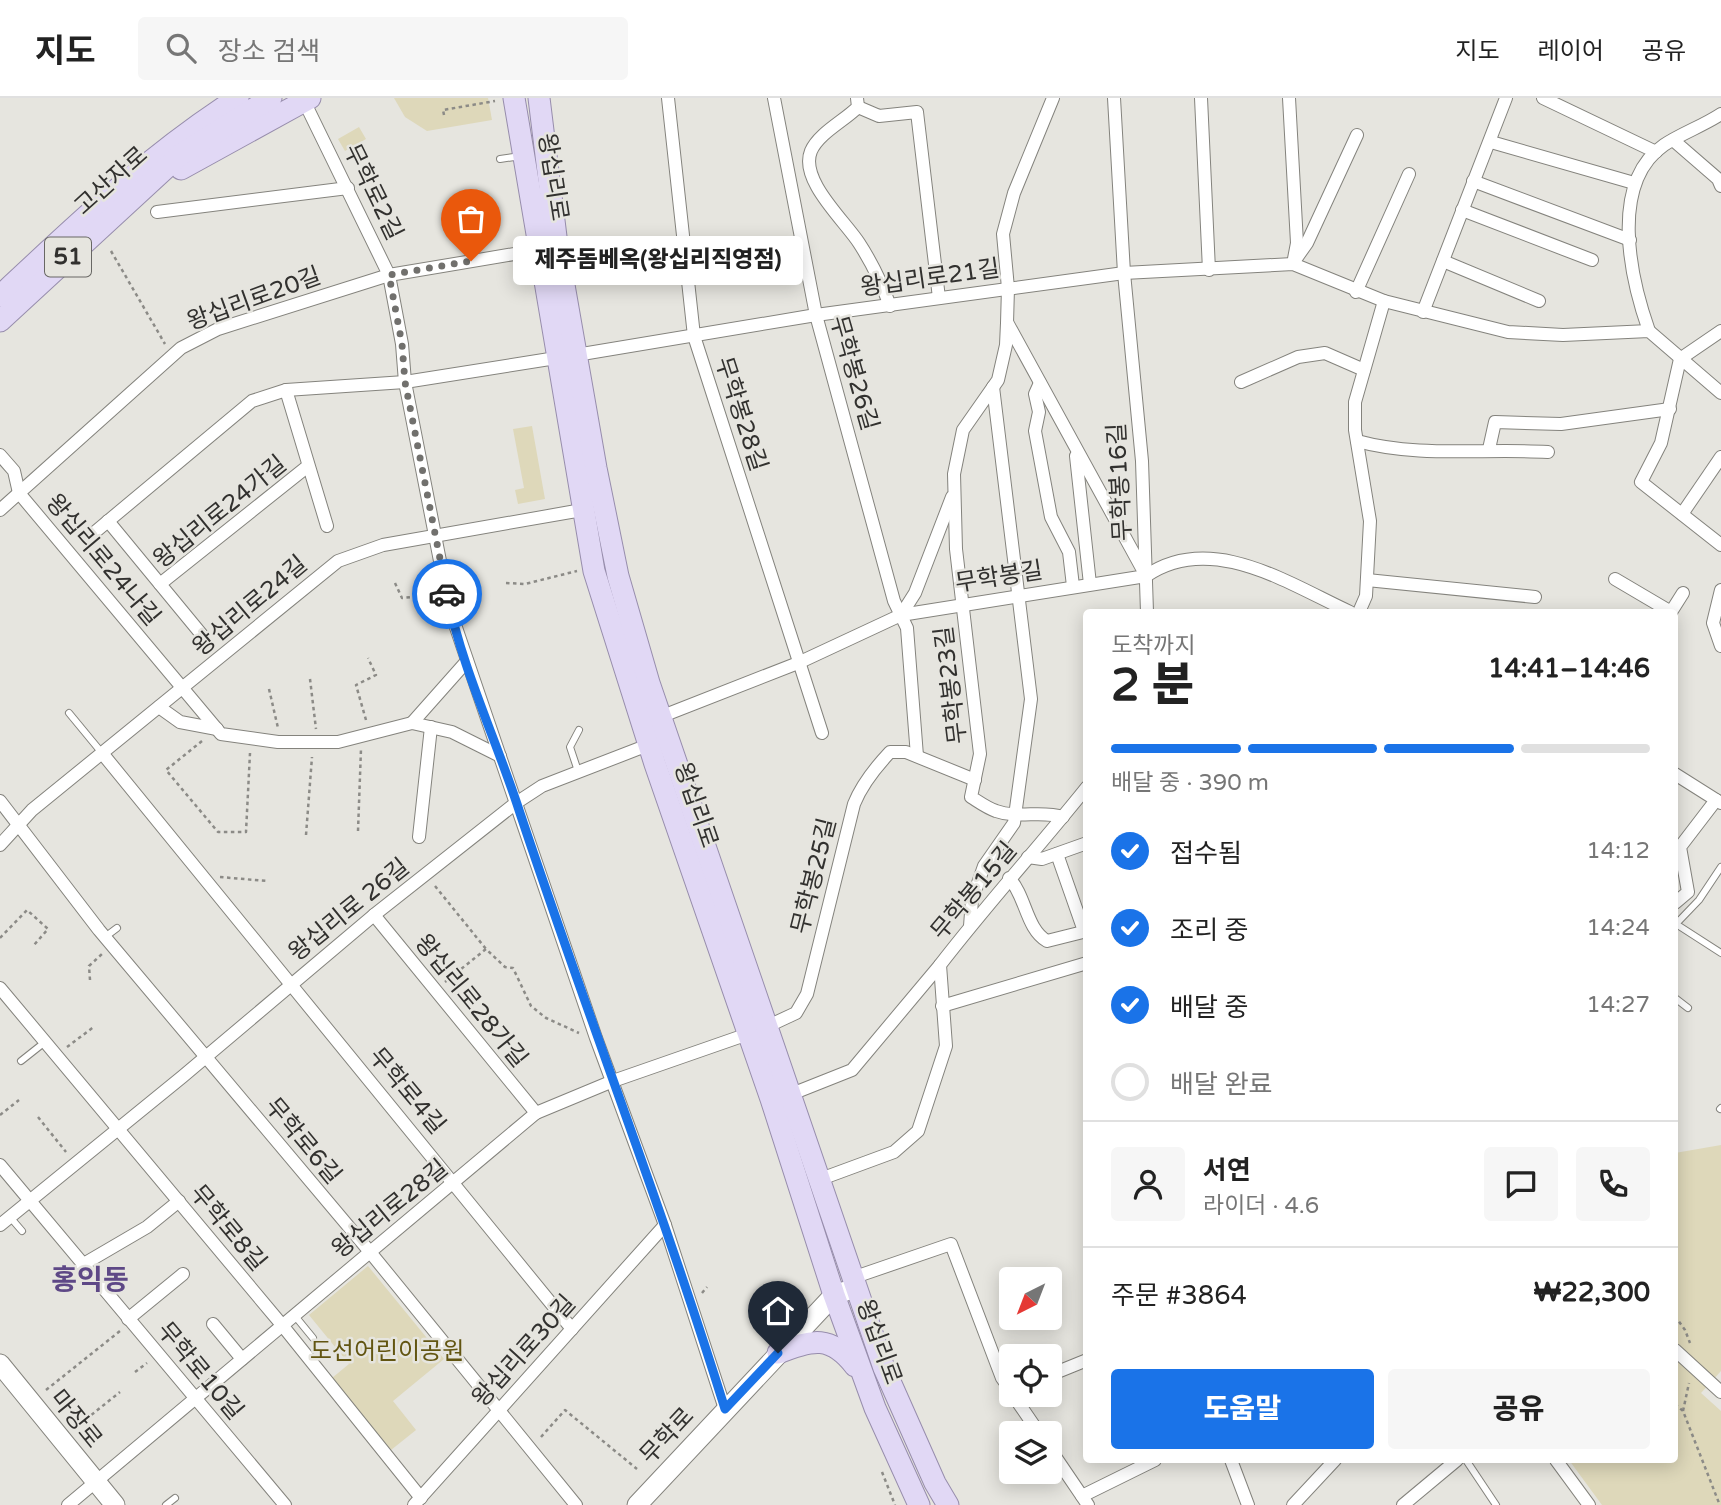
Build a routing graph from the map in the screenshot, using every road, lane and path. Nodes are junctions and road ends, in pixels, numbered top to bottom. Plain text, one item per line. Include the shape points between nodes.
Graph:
1 (215, 98) edge
2 (238, 98) edge
3 (271, 98) edge
4 (539, 98) edge
5 (668, 98) edge
6 (774, 98) edge
7 (1053, 98) edge
8 (1114, 98) edge
9 (1201, 98) edge
10 (1289, 98) edge
11 (1506, 98) edge
12 (1544, 98) edge
13 (508, 99) edge
14 (307, 100) edge
15 (857, 102) edge
16 (1721, 114) edge
17 (444, 115) dead end
18 (1357, 135) dead end
19 (1673, 140) junction
20 (1491, 142) junction
21 (1656, 152) junction
22 (523, 156) junction
23 (500, 159) dead end
24 (1409, 174) dead end
25 (1473, 181) junction
26 (1634, 183) junction
27 (1721, 186) edge
28 (348, 188) junction
29 (109, 193) junction
30 (136, 193) junction
31 (1462, 210) junction
32 (157, 212) dead end
33 (1630, 240) junction
34 (538, 250) junction
35 (111, 251) dead end
36 (1443, 261) junction
37 (1592, 261) dead end
38 (1293, 264) junction
39 (1209, 270) junction
40 (1124, 272) junction
41 (389, 275) junction
42 (1008, 288) junction
43 (1356, 292) junction
44 (0, 296) edge
45 (939, 299) junction
46 (1384, 301) junction
47 (1539, 301) dead end
48 (890, 306) junction
49 (1423, 312) junction
50 (816, 316) junction
51 (0, 321) edge
52 (1007, 323) junction
53 (1649, 331) junction
54 (1720, 332) edge
55 (694, 337) junction
56 (172, 356) junction
57 (566, 356) junction
58 (1680, 359) junction
59 (1364, 370) junction
60 (405, 382) junction
61 (1241, 382) dead end
62 (1040, 383) junction
63 (993, 387) junction
64 (286, 390) junction
65 (1721, 393) edge
66 (1670, 410) junction
67 (1357, 441) junction
68 (1075, 447) junction
69 (1489, 449) junction
70 (1548, 452) dead end
71 (0, 455) edge
72 (1721, 457) edge
73 (308, 466) junction
74 (954, 491) junction
75 (19, 493) junction
76 (0, 510) edge
77 (582, 510) junction
78 (1682, 514) junction
79 (108, 521) junction
80 (327, 526) dead end
81 (435, 536) junction
82 (89, 537) dead end
83 (1721, 545) edge
84 (580, 570) dead end
85 (1146, 576) junction
86 (1615, 579) dead end
87 (1367, 580) junction
88 (396, 583) dead end
89 (506, 583) dead end
90 (160, 584) junction
91 (1090, 584) junction
92 (1073, 586) junction
93 (1721, 590) edge
94 (447, 593) junction
95 (1684, 593) dead end
96 (1017, 595) junction
97 (1535, 597) dead end
98 (962, 603) junction
99 (1147, 609) edge
100 (1344, 609) edge
101 (1360, 609) edge
102 (1666, 609) edge
103 (1673, 609) edge
104 (901, 615) junction
105 (202, 635) dead end
106 (1721, 646) edge
107 (368, 658) dead end
108 (467, 661) junction
109 (798, 663) junction
110 (310, 679) dead end
111 (183, 688) junction
112 (269, 689) dead end
113 (159, 707) junction
114 (69, 713) dead end
115 (660, 717) junction
116 (412, 723) junction
117 (431, 727) junction
118 (217, 729) junction
119 (579, 730) dead end
120 (822, 733) dead end
121 (366, 734) junction
122 (250, 739) junction
123 (278, 742) junction
124 (315, 743) junction
125 (648, 745) junction
126 (102, 753) junction
127 (500, 756) junction
128 (917, 756) junction
129 (578, 771) junction
130 (1678, 776) edge
131 (975, 780) junction
132 (1083, 792) edge
133 (0, 801) edge
134 (1718, 802) edge
135 (516, 803) junction
136 (1016, 814) junction
137 (1063, 817) junction
138 (19, 825) junction
139 (358, 831) dead end
140 (306, 835) dead end
141 (419, 837) dead end
142 (0, 845) edge
143 (1083, 845) edge
144 (1057, 854) junction
145 (1028, 858) junction
146 (1721, 867) edge
147 (426, 874) junction
148 (1009, 878) junction
149 (267, 880) dead end
150 (207, 881) junction
151 (1678, 900) edge
152 (374, 915) junction
153 (1678, 921) edge
154 (1083, 923) edge
155 (970, 926) junction
156 (1678, 926) edge
157 (117, 928) dead end
158 (1083, 932) edge
159 (0, 938) edge
160 (109, 941) junction
161 (34, 945) dead end
162 (486, 949) junction
163 (1721, 953) edge
164 (1083, 964) edge
165 (940, 965) junction
166 (90, 980) dead end
167 (291, 984) junction
168 (0, 988) edge
169 (435, 990) junction
170 (1678, 1000) edge
171 (942, 1006) junction
172 (1688, 1007) dead end
173 (95, 1026) dead end
174 (757, 1031) junction
175 (597, 1041) junction
176 (45, 1042) junction
177 (56, 1055) junction
178 (205, 1057) junction
179 (21, 1061) dead end
180 (612, 1081) junction
181 (789, 1095) junction
182 (19, 1100) dead end
183 (536, 1113) junction
184 (0, 1115) edge
185 (38, 1117) dead end
186 (118, 1129) junction
187 (75, 1163) junction
188 (0, 1165) edge
189 (818, 1180) junction
190 (455, 1182) junction
191 (29, 1200) junction
192 (179, 1201) junction
193 (5, 1220) edge
194 (665, 1225) junction
195 (22, 1231) dead end
196 (370, 1252) junction
197 (82, 1265) junction
198 (183, 1274) dead end
199 (854, 1283) junction
200 (834, 1295) junction
201 (294, 1314) junction
202 (129, 1320) junction
203 (213, 1324) dead end
204 (282, 1325) junction
205 (572, 1329) junction
206 (313, 1338) dead end
207 (778, 1353) junction
208 (1678, 1353) edge
209 (242, 1359) junction
210 (1083, 1362) edge
211 (0, 1364) edge
212 (1693, 1366) junction
213 (999, 1370) edge
214 (1062, 1370) edge
215 (863, 1376) junction
216 (44, 1391) dead end
217 (120, 1391) dead end
218 (1721, 1392) edge
219 (195, 1398) junction
220 (1678, 1407) edge
221 (725, 1409) junction
222 (901, 1409) junction
223 (500, 1410) junction
224 (1683, 1411) junction
225 (880, 1418) junction
226 (75, 1428) dead end
227 (531, 1448) junction
228 (1151, 1463) edge
229 (1232, 1463) edge
230 (1332, 1463) edge
231 (1453, 1463) edge
232 (1468, 1463) edge
233 (1558, 1463) edge
234 (1062, 1466) edge
235 (881, 1468) dead end
236 (637, 1469) dead end
237 (96, 1482) junction
238 (175, 1498) dead end
239 (1085, 1500) edge
240 (418, 1501) edge
241 (1719, 1503) dead end
242 (68, 1505) edge
243 (115, 1505) edge
244 (166, 1505) edge
245 (285, 1505) edge
246 (576, 1505) edge
247 (637, 1505) edge
248 (895, 1505) edge
249 (919, 1505) edge
250 (948, 1505) edge
251 (1248, 1505) edge
252 (1293, 1505) edge
253 (1402, 1505) edge
254 (1496, 1505) edge
255 (1589, 1505) edge

1 - 29 main road via 165,134
2 - 29 main road, 고산자로 / 51
3 - 30 main road, 고산자로 / 51 via 180,155
4 - 57 main road, 왕십리로
5 - 55 street, 무학봉28길
6 - 50 street, 무학봉26길
7 - 42 street via 1014,193 1003,234
8 - 40 street, 무학봉16길
9 - 39 street
10 - 38 street via 1297,243
11 - 20 street
12 - 21 street
13 - 17 path via 443,110
13 - 22 main road, 왕십리로
14 - 28 street, 무학로2길
14 - 30 main road
15 - 45 street via 879,116 917,112
15 - 48 street via 810,153 811,174 860,244
16 - 19 street
18 - 38 street
19 - 21 street
19 - 27 street
20 - 25 street
20 - 26 street
21 - 26 street via 1641,167
22 - 23 lane
22 - 34 main road, 왕십리로
24 - 43 street
25 - 31 street
25 - 33 street
26 - 33 street via 1629,196
28 - 32 street
28 - 41 street, 무학로2길 via 361,203
29 - 44 main road, 고산자로 / 51
30 - 51 main road, 고산자로 / 51
31 - 36 street
31 - 37 street
33 - 53 street
34 - 41 street, 왕십리로20길
34 - 57 main road, 왕십리로
35 - 56 path
36 - 47 street
36 - 49 street
38 - 39 street, 왕십리로21길
38 - 43 street, 왕십리로21길
39 - 40 street, 왕십리로21길
40 - 42 street, 왕십리로21길
40 - 85 street, 무학봉16길 via 1142,461
41 - 56 street, 왕십리로20길 via 218,329
41 - 60 street, 무학로2길
42 - 45 street, 왕십리로21길
42 - 52 street
43 - 46 street, 왕십리로21길
45 - 48 street, 왕십리로21길
46 - 49 street, 왕십리로21길
46 - 59 street
48 - 50 street, 왕십리로21길
49 - 53 street, 왕십리로21길 via 1508,332
50 - 55 street, 왕십리로21길
50 - 104 street, 무학봉26길
52 - 62 street, 무학봉16길
52 - 63 street via 1006,345
53 - 58 street
54 - 58 street
55 - 57 street, 왕십리로21길
55 - 109 street, 무학봉28길
56 - 75 street, 왕십리로20길
57 - 60 street, 왕십리로21길
57 - 77 main road, 왕십리로
57 - 115 main road, 왕십리로 via 618,576
58 - 65 street
58 - 66 street
59 - 61 street via 1325,353 1298,357
59 - 67 street via 1355,402
60 - 64 street, 왕십리로21길
60 - 81 street, 무학로2길
62 - 68 street, 무학봉16길
62 - 92 street via 1035,394 1039,412 1035,430 1051,517 1069,552
63 - 74 street via 963,430
63 - 96 street
64 - 73 street
64 - 79 street, 왕십리로21길 via 252,401
66 - 69 street via 1561,424 1495,422
66 - 78 street via 1661,443 1641,482
67 - 69 street via 1413,451
67 - 87 street via 1370,521
68 - 85 street, 무학봉16길
68 - 91 street
69 - 70 street
71 - 75 street, 왕십리로24나길 via 14,471
72 - 78 street
73 - 80 street, 왕십리로24가길
73 - 90 street, 왕십리로24가길
74 - 98 street, 무학봉23길
74 - 104 street via 915,593
75 - 76 street, 왕십리로20길
75 - 111 street, 왕십리로24나길
77 - 81 street, 왕십리로24길
77 - 125 main road, 왕십리로 via 594,571
78 - 83 street
79 - 82 street, 왕십리로21길
79 - 90 street
81 - 94 street, 무학로2길
81 - 111 street, 왕십리로24길 via 358,552 338,561
84 - 89 path via 526,584
85 - 91 street, 무학봉길
85 - 99 street
85 - 100 street, 무학봉길 via 1164,564 1205,559 1252,565
86 - 102 street
87 - 97 street
87 - 101 street
88 - 94 path via 402,598
90 - 105 street, 왕십리로24가길
91 - 92 street, 무학봉길
92 - 96 street, 무학봉길
93 - 106 street via 1713,623
94 - 108 street, 무학로2길
95 - 103 street
96 - 98 street, 무학봉길
96 - 136 street via 1031,699
98 - 104 street, 무학봉길
98 - 131 street, 무학봉23길 via 980,754
104 - 109 street, 무학봉길
104 - 128 street via 910,650
107 - 121 path via 376,676 356,685
108 - 116 street
108 - 127 street, 무학로2길
109 - 115 street, 무학봉길
109 - 120 street, 무학봉28길
110 - 124 path
111 - 113 street, 왕십리로24길
111 - 118 street, 왕십리로24나길
112 - 123 path via 278,720
113 - 118 street via 180,722
113 - 126 street, 왕십리로24길
114 - 126 lane
115 - 125 street
115 - 174 main road, 왕십리로
116 - 117 street
116 - 121 street
117 - 127 street via 452,732
117 - 141 street
118 - 122 street via 220,734
118 - 122 path via 166,771 218,832 246,832
119 - 129 lane via 570,747
121 - 124 street
121 - 139 path
122 - 123 street
123 - 124 street
124 - 140 path
125 - 129 street, 왕십리로 26길
125 - 174 main road, 왕십리로
126 - 138 street, 왕십리로24길
126 - 150 street, 무학로4길
127 - 135 street, 무학로2길
128 - 131 street, 무학봉25길
128 - 174 street, 무학봉25길 via 890,752 861,788 807,994 796,1013
129 - 135 street, 왕십리로 26길
130 - 134 street
131 - 136 street via 971,797 996,811
132 - 137 street, 무학봉15길
133 - 138 street, 무학로6길
134 - 151 street via 1680,847 1688,892
135 - 147 street, 왕십리로 26길
135 - 175 street, 무학로2길
136 - 137 street via 1046,812
136 - 155 street via 984,866 972,900
137 - 145 street, 무학봉15길
138 - 142 street, 왕십리로24길
138 - 160 street, 무학로6길
143 - 144 street
144 - 145 street
144 - 154 street
145 - 148 street, 무학봉15길
146 - 153 lane
147 - 152 street, 왕십리로 26길
147 - 162 path
148 - 155 street, 무학봉15길
148 - 158 street via 1036,935 1047,941
149 - 150 path via 226,875
150 - 167 street, 무학로4길
152 - 167 street, 왕십리로 26길
152 - 169 street, 왕십리로28가길
155 - 165 street, 무학봉15길
156 - 163 lane
157 - 160 lane
159 - 161 path via 27,910 48,929
160 - 166 path via 89,966
160 - 178 street, 무학로6길
162 - 169 path
162 - 175 path via 505,967 513,968 531,1006 546,1018
164 - 171 street
165 - 171 street, 무학봉15길
165 - 181 street via 852,1070
167 - 178 street, 왕십리로 26길
167 - 190 street, 무학로4길
168 - 176 street, 무학로8길
169 - 183 street, 왕십리로28가길
170 - 172 lane
171 - 189 street, 무학봉15길 via 946,1046 918,1131 894,1152
173 - 177 path
174 - 180 street, 왕십리로28길
174 - 181 main road, 왕십리로
174 - 200 main road, 왕십리로
175 - 180 street, 무학로2길
176 - 177 street, 무학로8길
176 - 179 lane
177 - 186 street, 무학로8길
178 - 186 street, 왕십리로 26길
178 - 196 street, 무학로6길
180 - 183 street, 왕십리로28길
180 - 194 street, 무학로2길
181 - 189 main road, 왕십리로
182 - 184 path
183 - 190 street, 왕십리로28길
185 - 187 path
186 - 187 street, 왕십리로 26길
186 - 192 street, 무학로8길
187 - 191 street, 왕십리로 26길
188 - 191 street, 무학로10길
189 - 199 main road, 왕십리로
190 - 196 street, 왕십리로28길
190 - 205 street, 무학로4길
191 - 193 street, 왕십리로 26길
191 - 197 street, 무학로10길
192 - 197 street via 147,1227
192 - 204 street, 무학로8길
193 - 195 lane
194 - 205 street, 왕십리로30길
194 - 221 street, 무학로2길
196 - 201 street, 왕십리로28길
196 - 223 street, 무학로6길
197 - 202 street, 무학로10길
198 - 202 street
199 - 200 main road, 무학로
199 - 213 street, 왕십리로 via 951,1244
199 - 222 main road, 왕십리로
200 - 207 main road, 무학로
200 - 215 main road, 왕십리로
201 - 204 street, 왕십리로28길
201 - 206 lane
202 - 216 path, 마장로
202 - 219 street, 무학로10길
203 - 209 street
204 - 209 street, 왕십리로28길
204 - 240 street, 무학로8길
205 - 223 street, 왕십리로30길
207 - 215 main road via 802,1344 836,1345
207 - 221 main road, 무학로
208 - 212 street
209 - 219 street, 왕십리로28길
210 - 214 street
211 - 237 main road, 마장로
212 - 218 street
212 - 224 path
215 - 225 main road, 왕십리로
217 - 226 path, 마장로
219 - 237 street, 왕십리로28길
219 - 245 street, 무학로10길
220 - 224 path
221 - 247 main road, 무학로
222 - 225 main road
222 - 250 main road, 왕십리로
223 - 227 street, 무학로6길
223 - 240 street, 왕십리로30길
224 - 241 path
225 - 249 main road, 왕십리로
227 - 236 path, 무학로 via 565,1410
227 - 246 street, 무학로6길
228 - 239 street
229 - 251 street
230 - 252 street
231 - 253 street
232 - 254 lane
233 - 255 street
234 - 239 street
235 - 248 path
237 - 242 street, 왕십리로28길
237 - 243 main road, 마장로
238 - 244 lane

